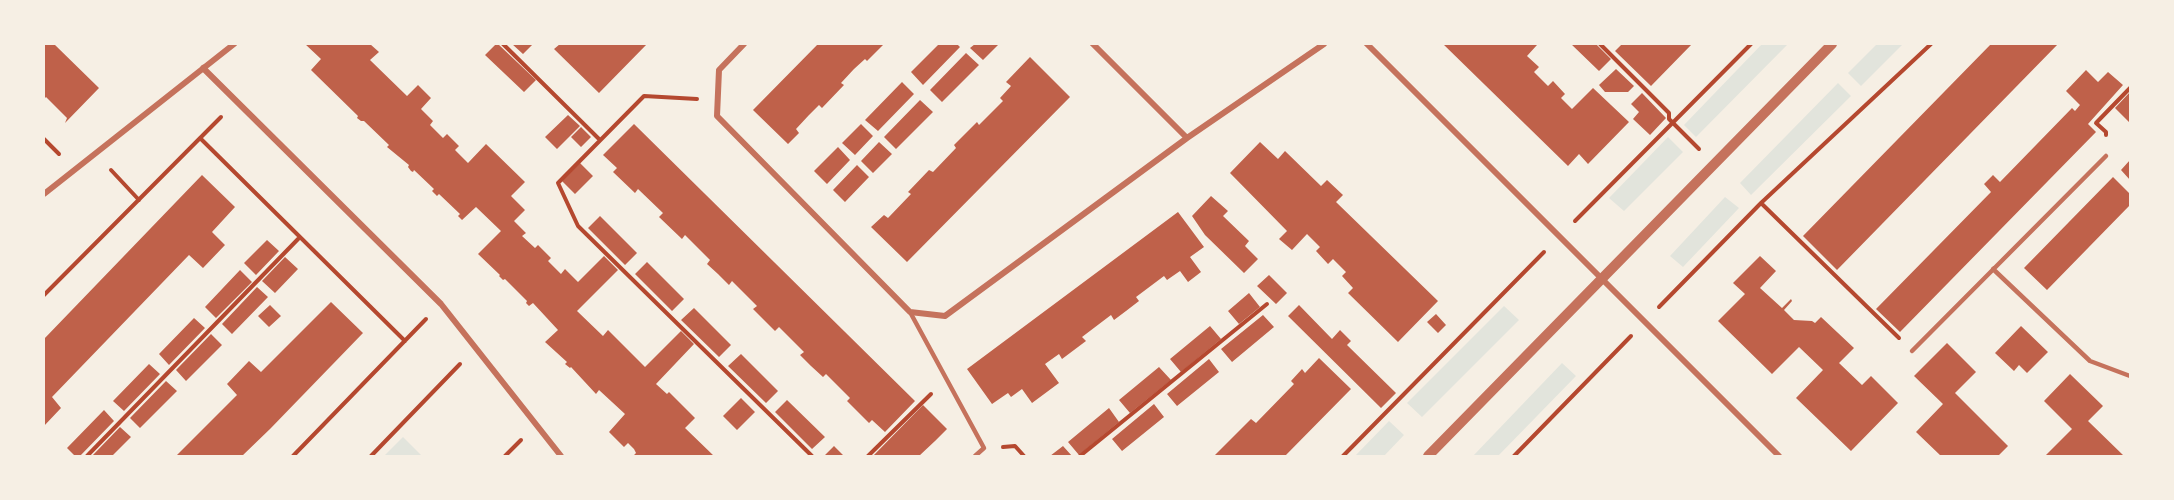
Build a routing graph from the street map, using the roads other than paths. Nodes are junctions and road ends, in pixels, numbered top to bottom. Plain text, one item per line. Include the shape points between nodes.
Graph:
1 (234, 44) edge
2 (744, 44) edge
3 (1093, 44) edge
4 (1324, 44) edge
5 (1367, 44) edge
6 (1832, 44) edge
7 (202, 68) junction
8 (1187, 138) junction
9 (2106, 156) road end
10 (44, 194) edge
11 (1994, 269) junction
12 (1601, 279) junction
13 (910, 312) junction
14 (1912, 351) road end
15 (2130, 376) edge
16 (561, 456) edge
17 (975, 456) edge
18 (1428, 456) edge
19 (1779, 456) edge

1 - 7 street
2 - 13 street via 719,70 717,116
3 - 8 street
4 - 8 street
5 - 12 street
6 - 12 street
7 - 10 street
7 - 16 street via 441,304
8 - 13 street via 945,316
9 - 11 lane
11 - 14 lane
11 - 15 lane via 2090,361
12 - 18 street
12 - 19 street
13 - 17 lane via 984,448

